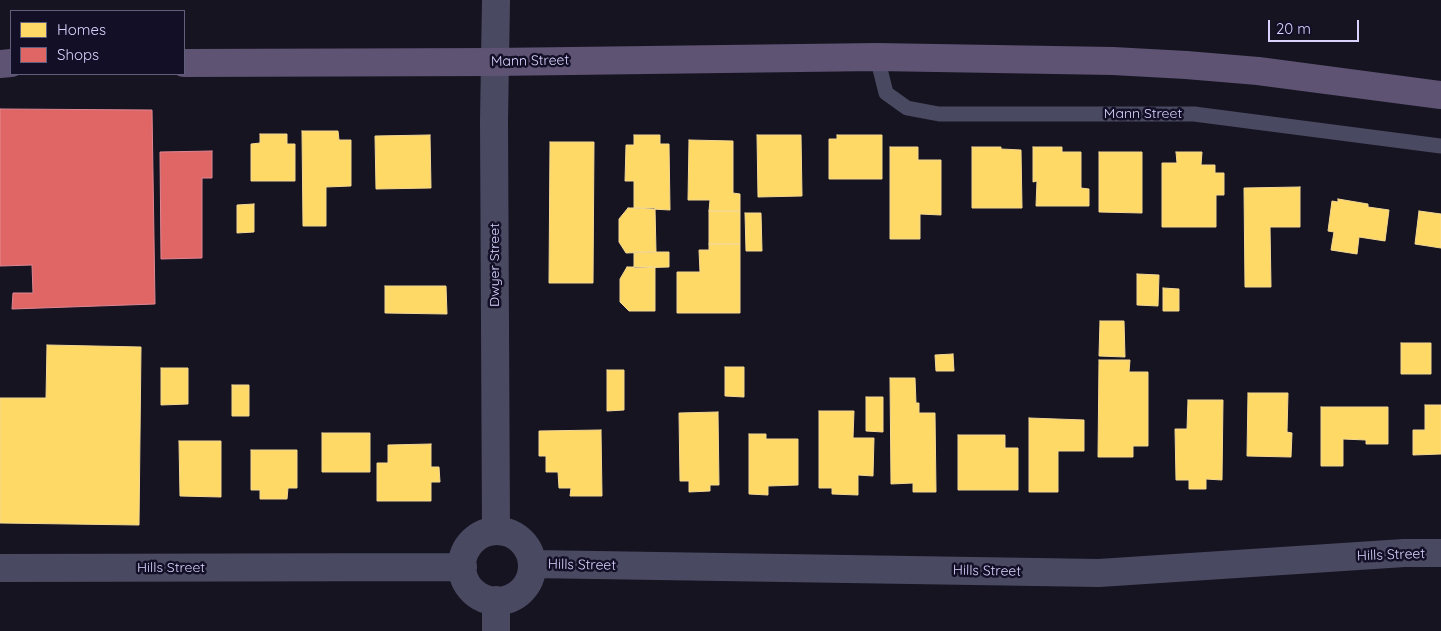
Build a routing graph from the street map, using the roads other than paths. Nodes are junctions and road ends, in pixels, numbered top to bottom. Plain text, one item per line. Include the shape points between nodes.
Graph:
1 (496, 0) edge
2 (877, 57) junction
3 (494, 62) junction
4 (185, 63) edge
5 (1441, 94) edge
6 (1441, 146) edge
7 (496, 531) junction
8 (1441, 553) edge
9 (532, 564) junction
10 (463, 567) junction
11 (0, 568) edge
12 (496, 600) junction
13 (496, 631) edge

1 - 3 street, Dwyer Street
2 - 3 main road, Mann Street
2 - 5 main road, Mann Street via 1186,65
2 - 6 lane, Mann Street via 886,93 907,108 939,114 1194,114
3 - 4 main road, Mann Street
3 - 7 street, Dwyer Street
7 - 9 street via 507,532 525,544
7 - 10 street via 472,542 464,556
8 - 9 street, Hills Street via 1100,573
9 - 12 street via 526,586 507,599
10 - 11 street, Hills Street
10 - 12 street via 469,586 481,596
12 - 13 street

